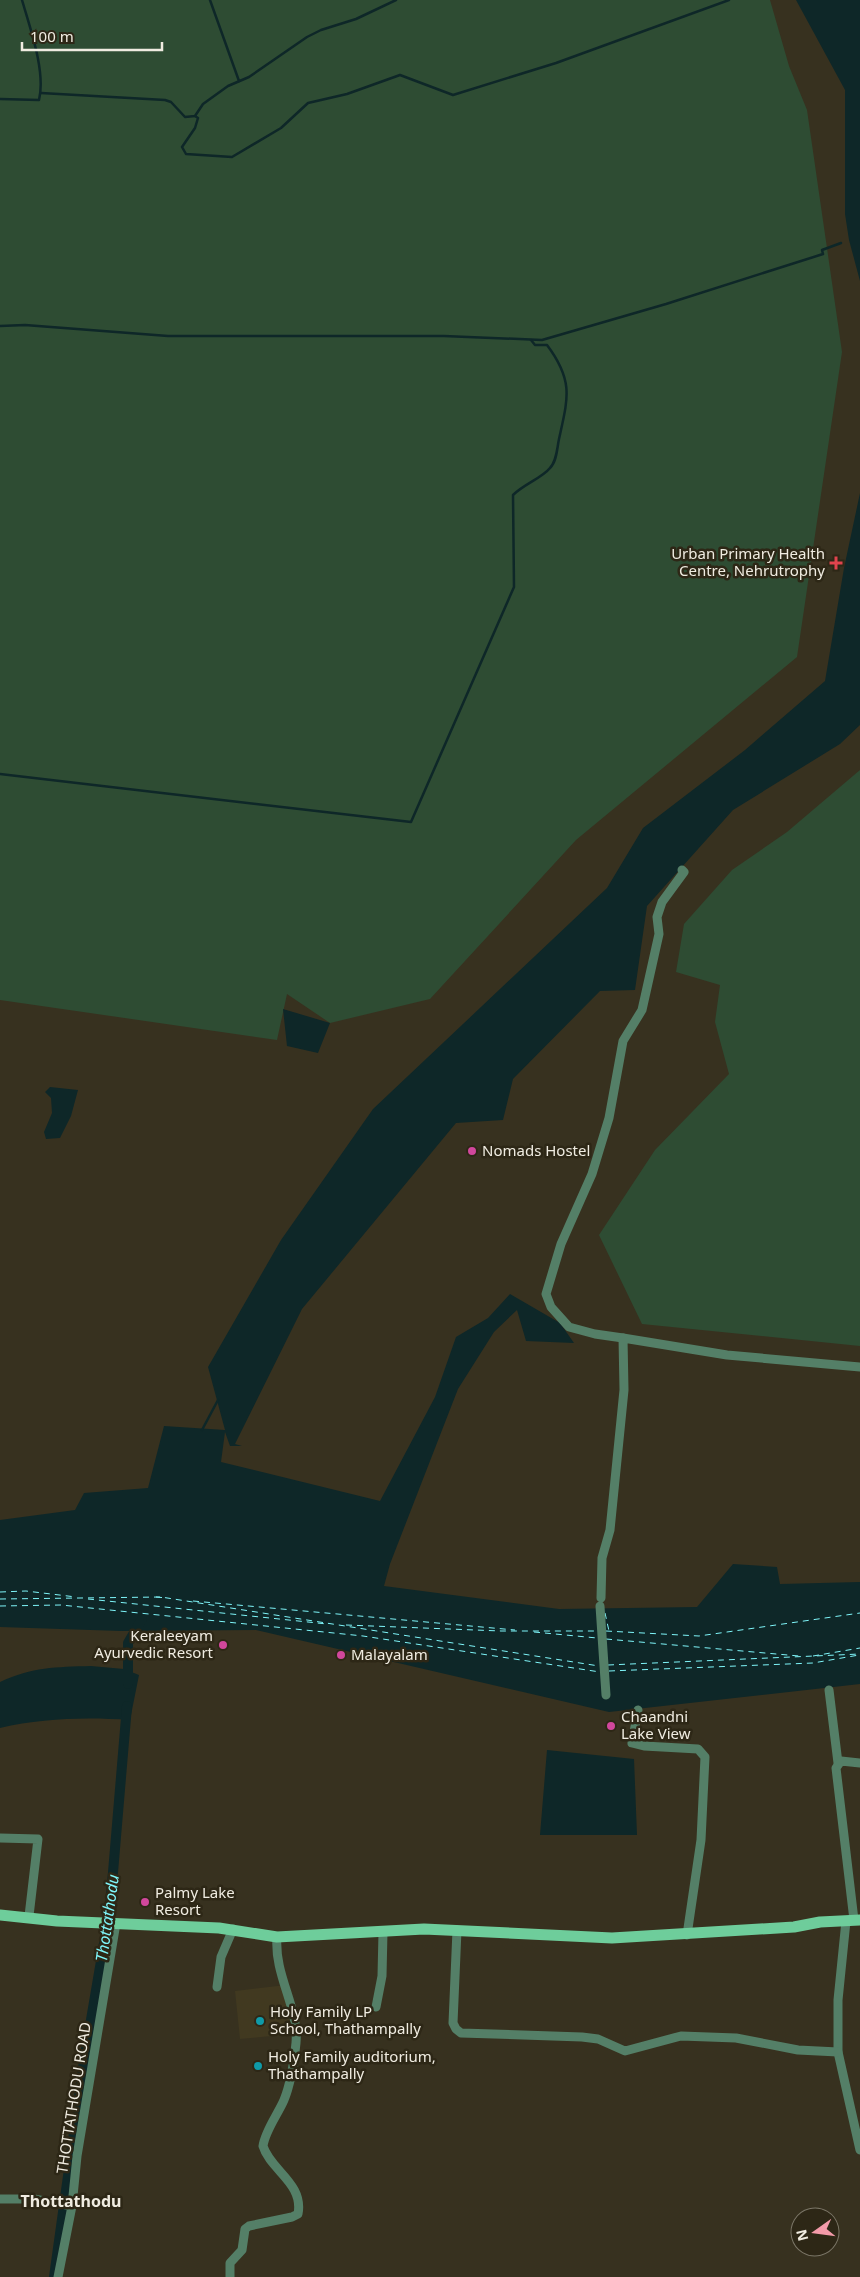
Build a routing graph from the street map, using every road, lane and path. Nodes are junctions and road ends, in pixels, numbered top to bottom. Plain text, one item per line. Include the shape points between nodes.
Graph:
1 (682, 870) dead end
2 (623, 1338) junction
3 (860, 1367) edge
4 (829, 1690) dead end
5 (606, 1695) dead end
6 (638, 1710) dead end
7 (838, 1763) junction
8 (860, 1763) edge
9 (0, 1838) edge
10 (0, 1915) edge
11 (29, 1916) junction
12 (853, 1920) edge
13 (111, 1923) junction
14 (233, 1929) junction
15 (457, 1930) junction
16 (383, 1932) junction
17 (687, 1935) junction
18 (277, 1938) junction
19 (217, 1987) dead end
20 (376, 2007) dead end
21 (838, 2052) junction
22 (860, 2150) edge
23 (0, 2199) edge
24 (68, 2205) junction
25 (58, 2277) edge
26 (230, 2277) edge

1 - 2 street via 684,872 662,902 656,917 659,934 642,1010 623,1041 609,1118 592,1174 561,1244 546,1294 550,1307 569,1327
2 - 3 street via 727,1355
2 - 5 street via 624,1390 610,1530 602,1558 600,1602
4 - 7 street
6 - 17 street via 632,1743 698,1749 706,1757 701,1840
7 - 8 street
7 - 12 street
9 - 11 street via 38,1839
10 - 11 main road
11 - 13 main road via 57,1921
12 - 17 main road via 794,1928
12 - 21 street via 838,2000
13 - 14 main road
13 - 24 street, THOTTATHODU ROAD
14 - 18 main road
14 - 19 street via 221,1957
15 - 16 main road
15 - 17 main road via 604,1938
15 - 21 street via 453,2023 461,2033 582,2036 625,2051 681,2036 736,2038 798,2050
16 - 18 main road
16 - 20 street via 382,1976
18 - 26 street via 278,1967 293,2015 296,2042 288,2087 263,2146 288,2178 299,2208 298,2214 292,2217 245,2229 242,2250 230,2263
21 - 22 street
23 - 24 street via 34,2199
24 - 25 street, THOTTATHODU ROAD

